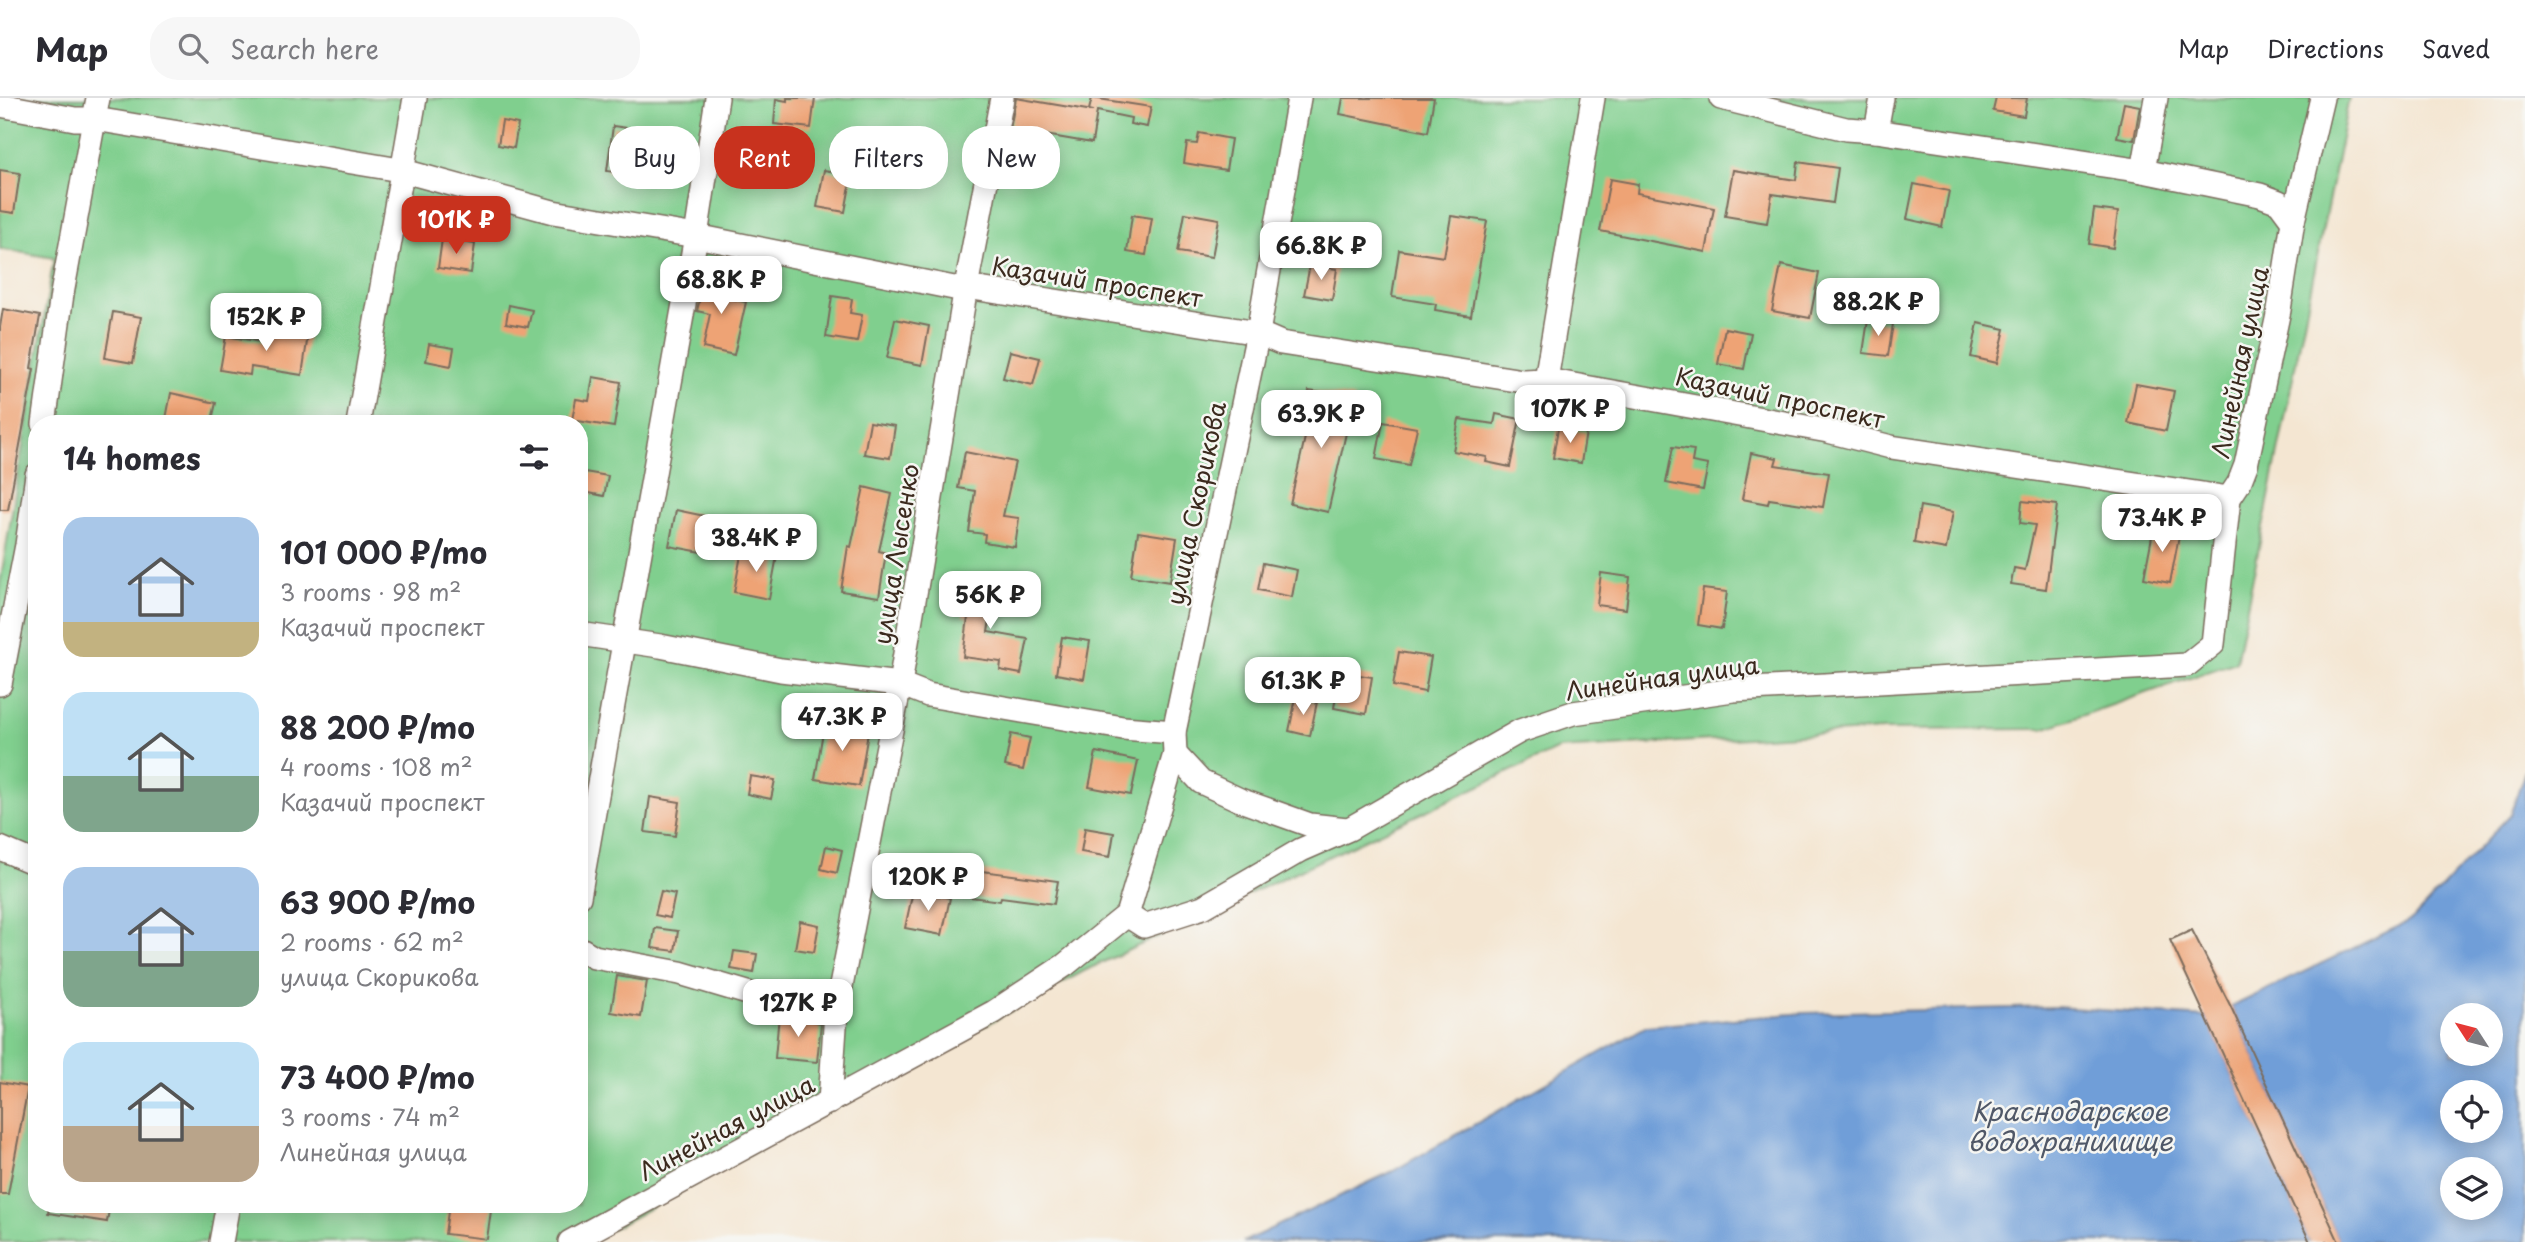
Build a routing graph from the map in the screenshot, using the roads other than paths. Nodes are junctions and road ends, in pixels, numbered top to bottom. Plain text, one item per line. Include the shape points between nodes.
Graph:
1 (415, 98) edge
2 (717, 98) edge
3 (1002, 98) edge
4 (1299, 98) edge
5 (1593, 98) edge
6 (1721, 98) edge
7 (1882, 98) edge
8 (2156, 98) edge
9 (2322, 98) edge
10 (0, 105) edge
11 (97, 108) edge
12 (1876, 131) junction
13 (400, 170) junction
14 (2143, 171) junction
15 (2293, 220) junction
16 (695, 236) junction
17 (966, 286) junction
18 (1258, 333) junction
19 (1546, 380) junction
20 (45, 415) edge
21 (359, 415) edge
22 (2229, 498) junction
23 (28, 562) edge
24 (588, 636) edge
25 (624, 642) junction
26 (0, 684) edge
27 (900, 684) junction
28 (1174, 743) junction
29 (1349, 829) junction
30 (588, 846) edge
31 (0, 848) edge
32 (28, 860) edge
33 (1127, 915) junction
34 (588, 953) edge
35 (836, 1012) junction
36 (830, 1102) junction
37 (226, 1213) edge
38 (221, 1242) edge
39 (570, 1242) edge

1 - 13 street
2 - 16 street
3 - 17 street, улица Лысенко
4 - 18 street, улица Скорикова
5 - 19 street
6 - 12 street via 1846,129
7 - 12 street
8 - 14 street
9 - 15 street, Линейная улица
10 - 11 street, Казачий проспект via 75,119
11 - 13 street, Казачий проспект
11 - 20 street via 62,294
12 - 14 street
13 - 16 street, Казачий проспект via 553,212
13 - 21 street
14 - 15 street via 2260,195 2279,202
15 - 22 street, Линейная улица via 2246,465
16 - 17 street, Казачий проспект via 954,288
16 - 25 street
17 - 18 street, Казачий проспект
17 - 27 street, улица Лысенко
18 - 19 street, Казачий проспект via 1281,343 1523,381
18 - 28 street, улица Скорикова
19 - 22 street, Казачий проспект via 1828,431 1891,447
22 - 29 street, Линейная улица via 2213,644 2187,665 1733,690 1573,713 1520,731
23 - 26 street
24 - 25 street
25 - 27 street via 781,670
25 - 30 street
27 - 28 street via 928,695 1123,728
27 - 35 street, улица Лысенко
28 - 29 street via 1200,782 1310,825
28 - 33 street, улица Скорикова
29 - 33 street, Линейная улица via 1301,850 1203,907 1144,926
31 - 32 street
33 - 36 street, Линейная улица via 1065,965 994,1012
34 - 35 street
35 - 36 street, улица Лысенко
36 - 39 street, Линейная улица
37 - 38 street

